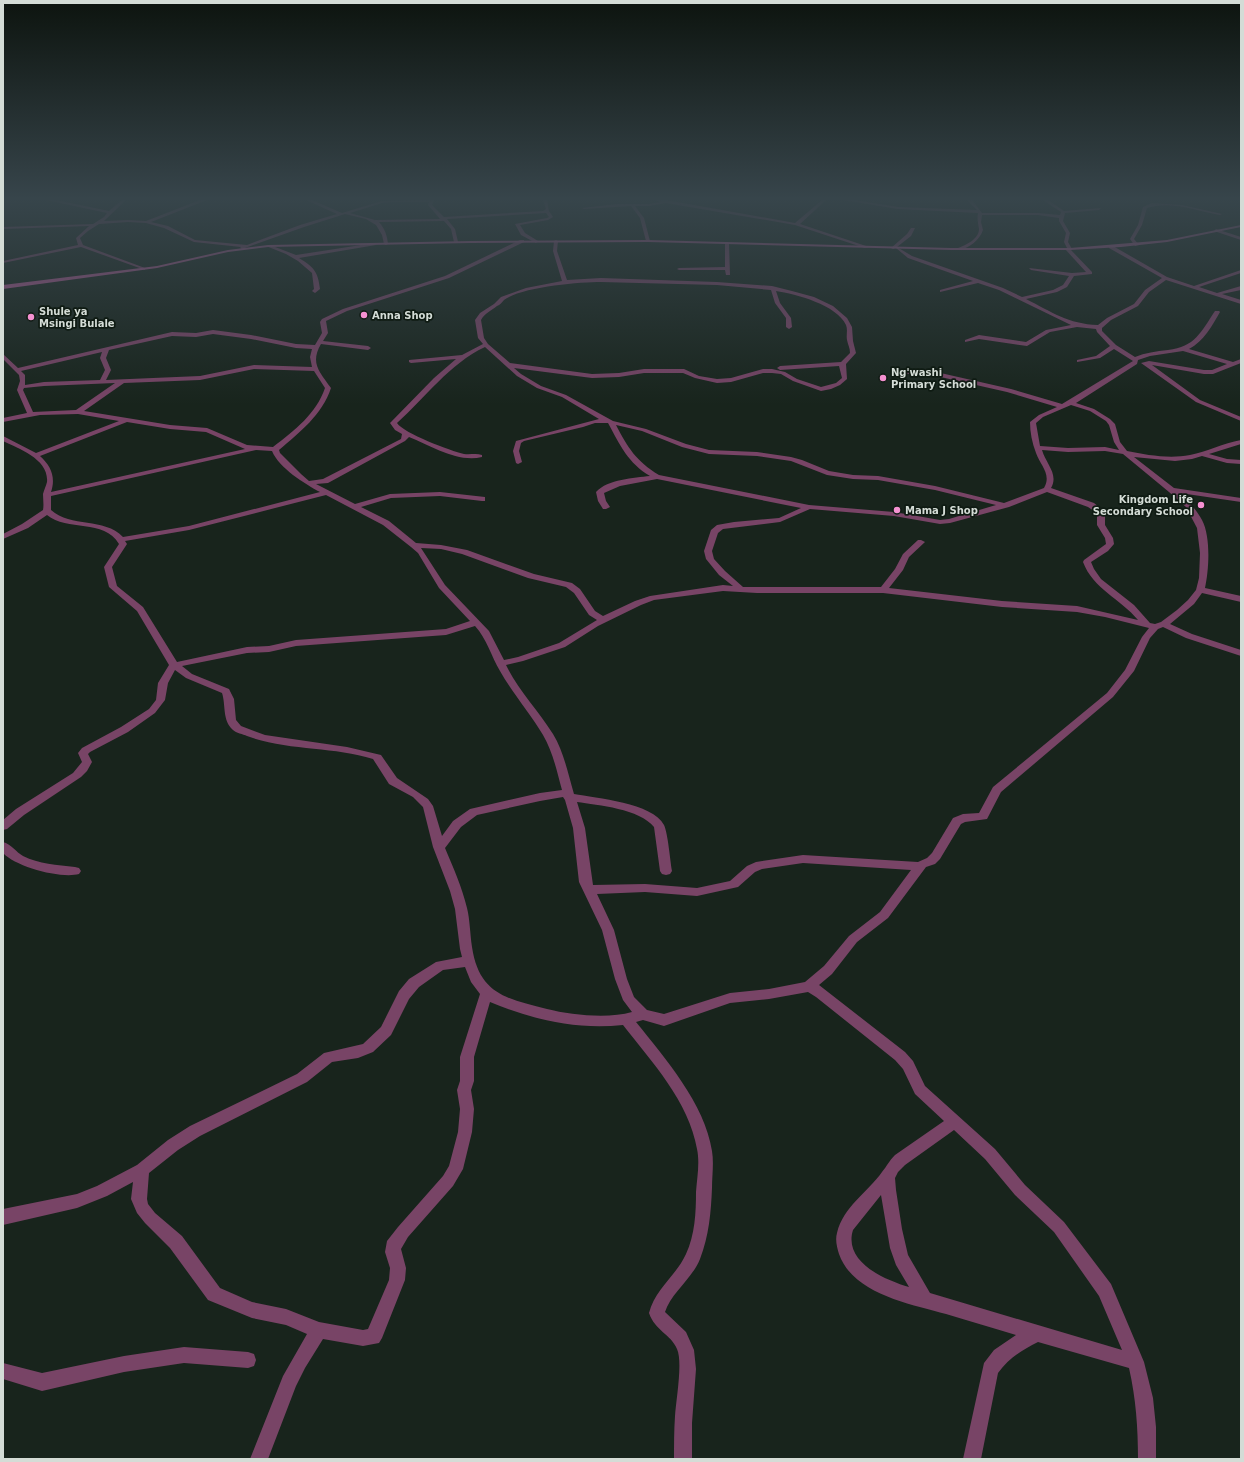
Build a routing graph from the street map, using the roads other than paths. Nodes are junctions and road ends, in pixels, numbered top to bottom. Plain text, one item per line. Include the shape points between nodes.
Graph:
1 (147, 268) edge
2 (309, 268) edge
3 (466, 268) edge
4 (560, 268) edge
5 (717, 268) edge
6 (728, 268) edge
7 (942, 268) edge
8 (1086, 268) edge
9 (1148, 268) edge
10 (143, 269) joint
11 (679, 269) dead end
12 (1031, 269) dead end
13 (1241, 271) edge
14 (1072, 275) junction
15 (1165, 278) junction
16 (978, 281) junction
17 (564, 282) junction
18 (728, 282) junction
19 (3, 287) edge
20 (1195, 287) junction
21 (772, 288) junction
22 (1241, 288) edge
23 (315, 291) dead end
24 (942, 291) dead end
25 (1218, 294) junction
26 (1021, 299) junction
27 (1241, 302) edge
28 (1217, 312) dead end
29 (1077, 325) junction
30 (789, 327) dead end
31 (1099, 327) junction
32 (967, 341) dead end
33 (318, 345) junction
34 (486, 345) junction
35 (1114, 346) junction
36 (368, 348) dead end
37 (1183, 349) junction
38 (106, 350) junction
39 (3, 356) edge
40 (462, 357) junction
41 (1079, 360) dead end
42 (1135, 360) junction
43 (10, 361) junction
44 (411, 361) dead end
45 (1241, 361) edge
46 (1144, 363) junction
47 (3, 364) edge
48 (842, 364) junction
49 (1232, 364) junction
50 (509, 365) junction
51 (780, 368) dead end
52 (316, 369) junction
53 (17, 370) junction
54 (908, 372) dead end
55 (102, 382) junction
56 (122, 382) junction
57 (20, 387) junction
58 (1068, 405) junction
59 (78, 412) junction
60 (31, 414) junction
61 (597, 419) junction
62 (1241, 419) edge
63 (3, 420) edge
64 (127, 420) junction
65 (609, 421) junction
66 (405, 433) junction
67 (3, 438) edge
68 (1241, 442) edge
69 (1038, 448) junction
70 (253, 449) junction
71 (275, 450) junction
72 (1124, 452) junction
73 (1202, 454) junction
74 (36, 455) junction
75 (480, 456) dead end
76 (518, 462) dead end
77 (1241, 462) edge
78 (657, 477) junction
79 (308, 483) junction
80 (1047, 489) junction
81 (1172, 490) junction
82 (326, 493) junction
83 (47, 495) junction
84 (482, 499) dead end
85 (1241, 500) edge
86 (1006, 505) junction
87 (354, 507) junction
88 (606, 507) dead end
89 (809, 507) junction
90 (47, 511) junction
91 (3, 537) edge
92 (122, 539) junction
93 (921, 542) dead end
94 (414, 544) junction
95 (740, 588) junction
96 (883, 590) junction
97 (1200, 590) junction
98 (1241, 600) edge
99 (603, 620) junction
100 (477, 622) junction
101 (1155, 625) junction
102 (1241, 653) edge
103 (501, 664) junction
104 (174, 665) junction
105 (568, 795) junction
106 (3, 826) edge
107 (3, 846) edge
108 (439, 847) junction
109 (920, 866) junction
110 (75, 870) dead end
111 (666, 871) dead end
112 (590, 890) junction
113 (470, 962) junction
114 (808, 987) junction
115 (487, 992) junction
116 (643, 1014) junction
117 (626, 1019) junction
118 (954, 1122) junction
119 (142, 1170) junction
120 (888, 1177) junction
121 (3, 1217) edge
122 (925, 1301) junction
123 (320, 1330) junction
124 (1036, 1334) junction
125 (248, 1360) dead end
126 (1136, 1362) junction
127 (3, 1372) edge
128 (259, 1459) edge
129 (683, 1459) edge
130 (972, 1459) edge
131 (1147, 1459) edge

1 - 10 street
2 - 23 street via 316,276
3 - 33 street via 416,288 336,313 323,322 325,333
4 - 17 street
5 - 11 street
6 - 18 street
7 - 16 street
8 - 14 street via 1090,273
9 - 15 street
10 - 19 street
12 - 14 street
13 - 20 street
14 - 26 street via 1065,286 1055,291
15 - 20 street
15 - 31 street via 1143,294 1136,305
16 - 24 street
16 - 26 street
17 - 18 street
17 - 34 street via 513,293 488,309 477,323
18 - 21 street
20 - 25 street
21 - 30 street via 777,301 789,316
21 - 48 street via 817,300 844,318 851,330 853,352
22 - 25 street
25 - 27 street
26 - 29 street via 1059,319
28 - 37 street via 1193,345
29 - 31 street
29 - 32 street via 1048,331 1022,345 979,337
31 - 35 street via 1099,331
33 - 36 street
33 - 38 street via 296,346 211,332 196,335 169,334
33 - 52 street via 312,359
34 - 40 street
34 - 50 street
35 - 41 street via 1098,357
35 - 42 street
37 - 42 street via 1148,353
37 - 49 street
38 - 53 street
38 - 55 street via 103,358 108,370
39 - 43 street
40 - 44 street
40 - 66 street via 393,423
42 - 46 street
42 - 58 street via 1135,363 1121,373
43 - 47 street
43 - 53 street
45 - 49 street
46 - 49 street via 1204,372 1213,372
46 - 62 street via 1200,402
48 - 50 street via 845,378 843,381 821,389 772,371 717,381 684,371 644,371 592,376
48 - 51 street
50 - 61 street via 519,375 539,387 564,396
52 - 56 street via 254,367 207,377
52 - 71 street via 328,388 326,398 306,422
53 - 57 street via 22,375
54 - 58 street via 923,371
55 - 56 street
55 - 57 street
56 - 59 street
57 - 60 street
58 - 69 street via 1033,422
58 - 72 street via 1092,410 1108,420
59 - 60 street
59 - 64 street
60 - 63 street
61 - 65 street
61 - 76 street via 581,426 518,442
64 - 70 street via 180,429 207,430
64 - 74 street
65 - 78 street via 626,451
65 - 86 street via 709,452 757,454 800,460 827,473 878,478 935,488
66 - 75 street via 461,455
66 - 79 street via 403,440 325,481
67 - 74 street
68 - 73 street
69 - 72 street via 1094,448
69 - 80 street via 1051,477
70 - 71 street
70 - 83 street
71 - 79 street via 298,476
72 - 73 street via 1162,459
72 - 81 street
73 - 77 street
74 - 83 street via 50,476
78 - 88 street via 603,489 600,492
78 - 89 street
79 - 82 street
80 - 86 street
80 - 101 street via 1091,505 1101,512 1101,526 1110,542 1109,546 1087,562 1089,571 1110,591
81 - 85 street
81 - 97 street via 1189,506 1201,528 1204,561
82 - 87 street
82 - 92 street via 189,528
83 - 90 street
84 - 87 street via 440,494 390,496
86 - 89 street via 940,522 901,515
87 - 94 street via 386,523
89 - 95 street via 780,520 734,524 720,527 714,532 708,551 710,559
90 - 91 street
90 - 92 street via 55,518 102,528
92 - 104 street via 124,544 108,567 114,587 140,609
93 - 96 street via 906,556 900,570
94 - 99 street via 459,551 531,576 569,585 577,591 592,613
94 - 100 street via 442,586
95 - 96 street
95 - 99 street via 653,598
96 - 101 street via 1002,604 1077,609
97 - 98 street
97 - 101 street via 1180,612
99 - 103 street via 562,645
100 - 103 street via 486,633
100 - 104 street via 446,632 296,643
101 - 102 street
101 - 109 street via 1129,671 1110,695 997,790 983,816 961,818 957,821 936,856
103 - 105 street via 548,734 560,761
104 - 106 street via 162,686 159,704 137,721 86,750 83,753 87,762 83,770
104 - 108 street via 189,676 224,689 229,699 231,720 237,728 263,738 377,757 394,782 415,793 428,806
105 - 108 street via 540,797 474,812 457,824
105 - 111 street via 617,806 656,821
105 - 112 street via 579,828 583,874
107 - 110 street via 7,851 33,865 46,869
108 - 113 street via 459,903
109 - 112 street via 803,859 760,865 751,869 734,884 697,892 645,888
109 - 114 street via 889,909 853,939 828,970
112 - 116 street via 608,930 629,1000
113 - 115 street via 475,978
113 - 119 street via 440,966 414,983 404,995 386,1031 368,1048 329,1057 302,1078 195,1131
114 - 116 street via 730,998 670,1020 658,1020
114 - 118 street via 821,993 900,1056 908,1065 920,1090
115 - 117 street via 519,1008 559,1018 607,1021
115 - 123 street via 467,1057 467,1082 464,1090 467,1109 458,1163 448,1182 403,1232 393,1247 392,1252 398,1268 397,1280 376,1332 368,1338
116 - 117 street
117 - 129 street via 664,1067 686,1102 700,1130 707,1164 702,1228 697,1247 691,1262 659,1306 657,1314 662,1322 682,1339 686,1350
118 - 120 street via 900,1160
118 - 126 street via 990,1154 1020,1190 1059,1227 1076,1248 1104,1290
119 - 121 street via 77,1201
119 - 123 street via 139,1199 142,1208 176,1242 214,1294 252,1310 286,1317
120 - 122 street via 898,1248
120 - 122 street via 849,1223 843,1238 847,1256 856,1269 872,1281
122 - 124 street
123 - 128 street via 289,1382
124 - 126 street
124 - 130 street via 1014,1345 1000,1356 990,1369
125 - 127 street via 184,1354 42,1382
126 - 131 street via 1144,1398

